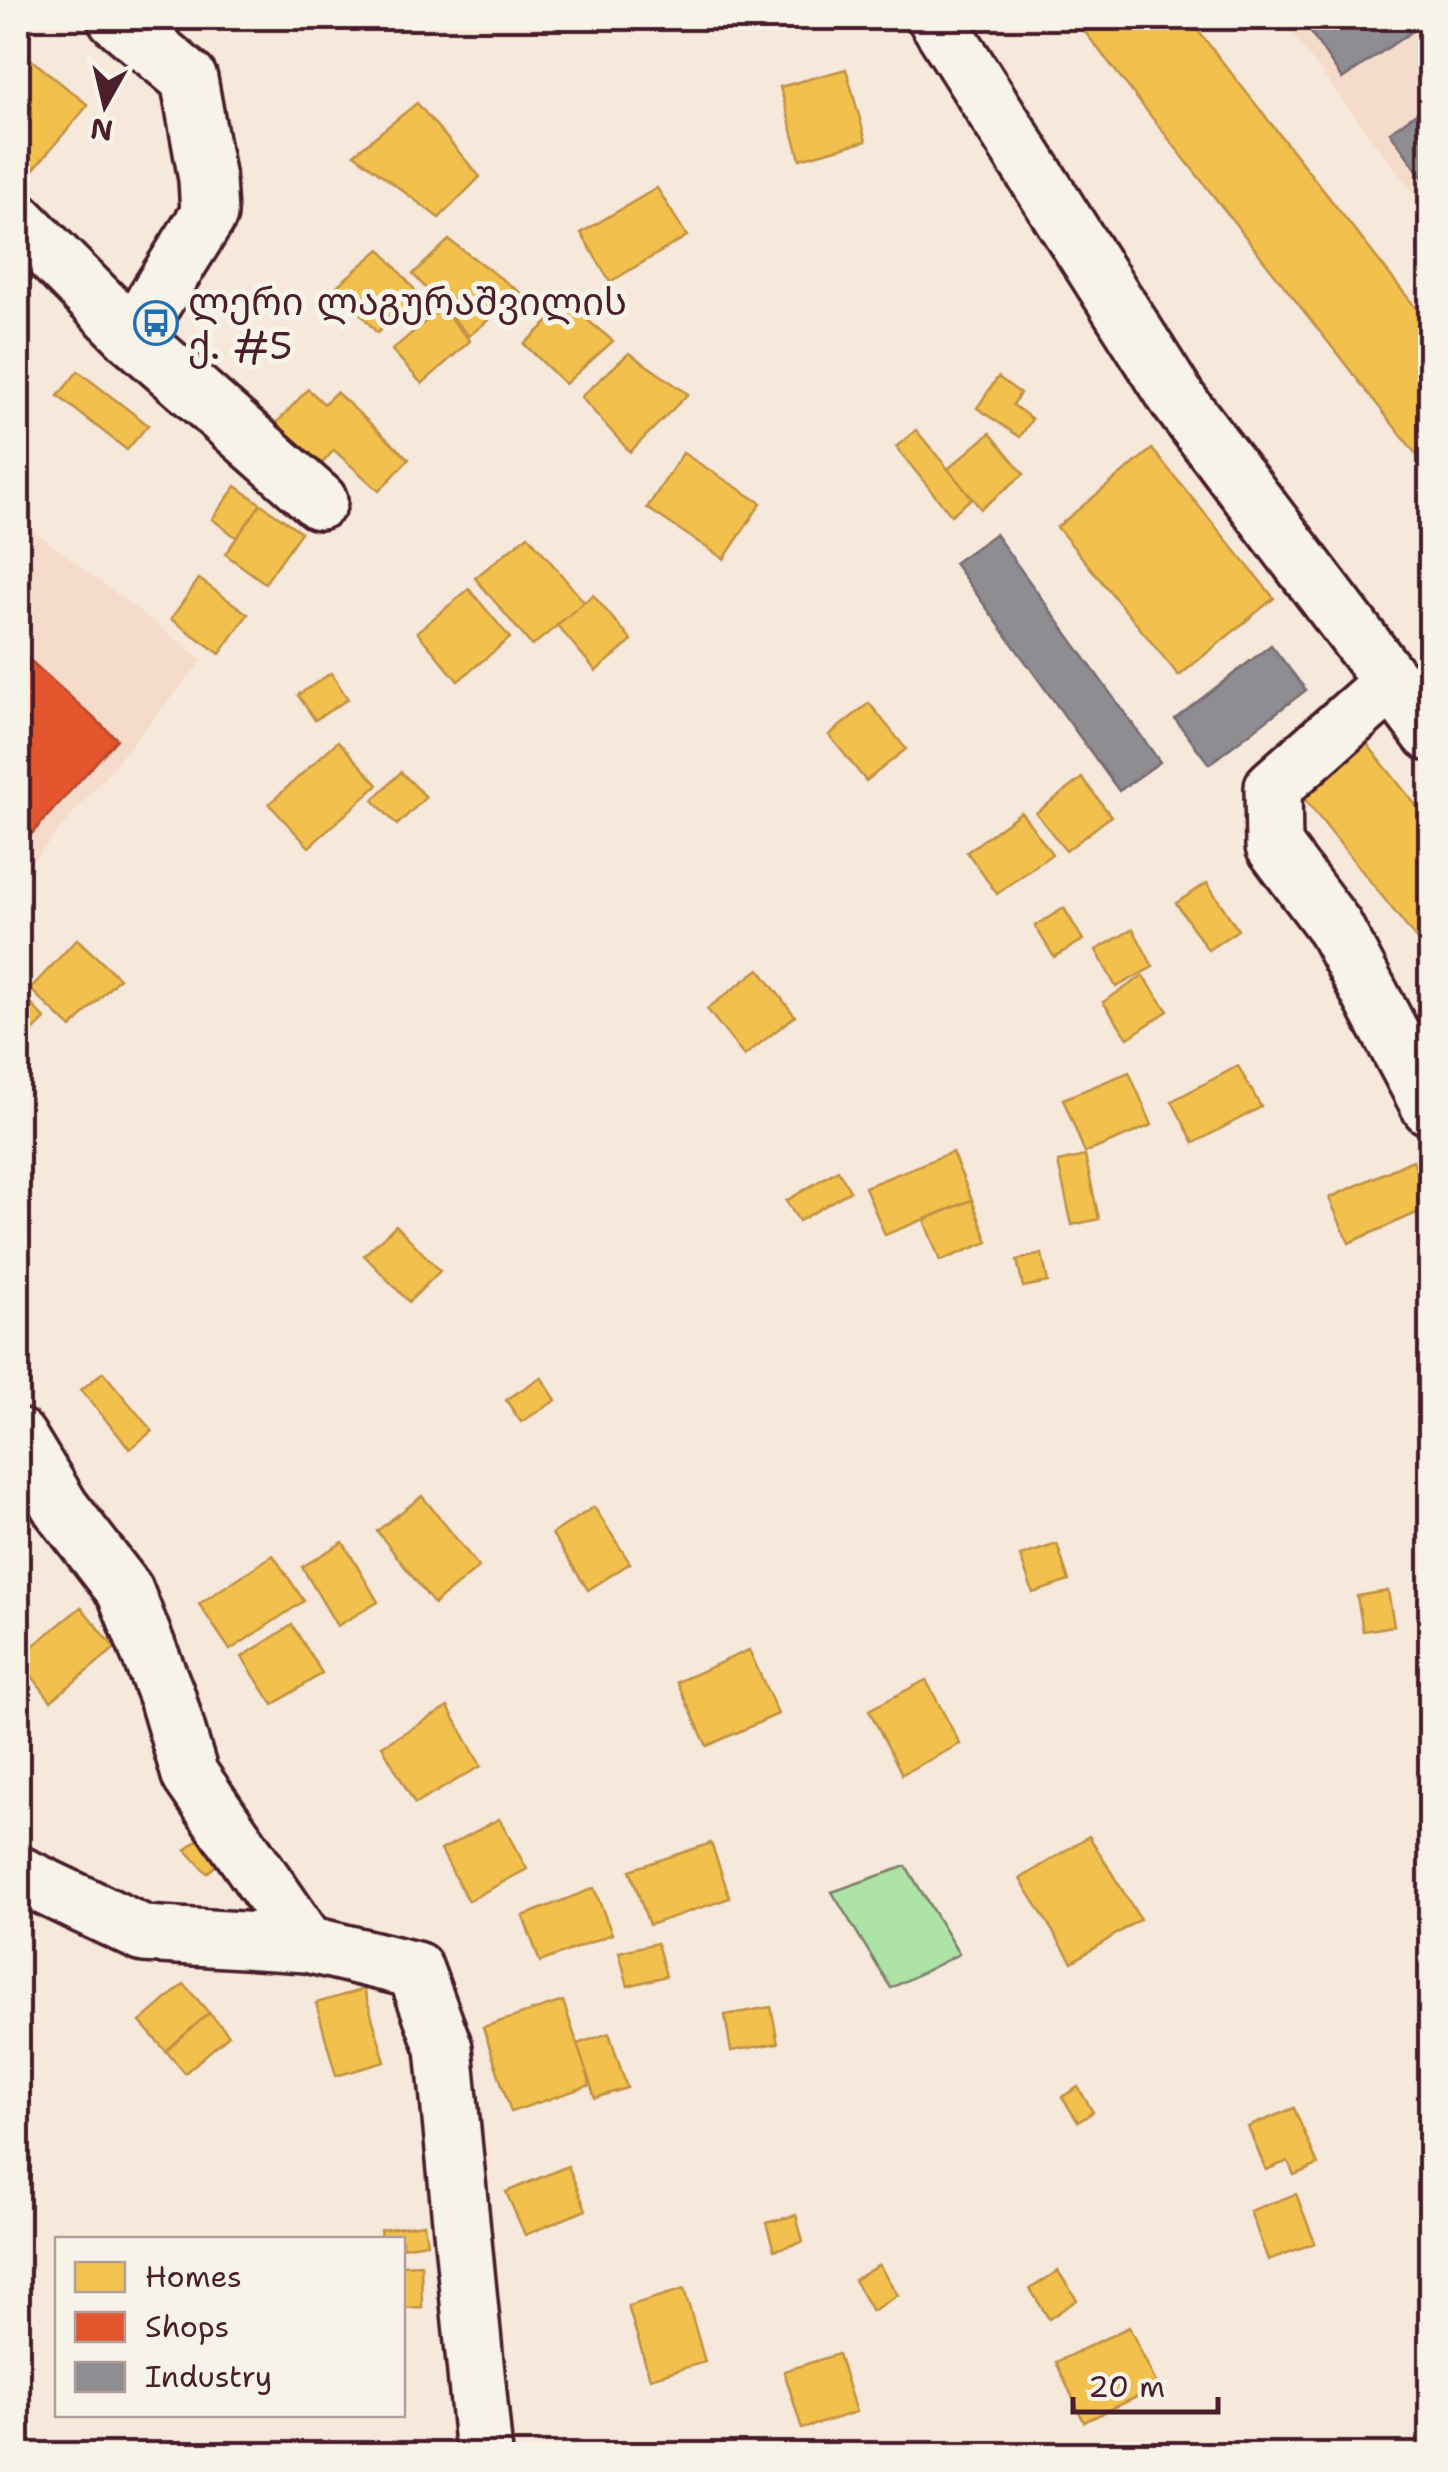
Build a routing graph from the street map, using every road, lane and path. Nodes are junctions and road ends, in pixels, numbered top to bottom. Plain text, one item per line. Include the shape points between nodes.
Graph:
1 (116, 18) edge
2 (936, 18) edge
3 (18, 221) edge
4 (132, 336) junction
5 (319, 501) dead end
6 (1392, 682) junction
7 (1430, 733) edge
8 (1430, 1107) edge
9 (18, 1436) edge
10 (18, 1874) edge
11 (307, 1944) junction
12 (484, 2454) edge

1 - 4 street via 189,79 208,179 208,214
2 - 6 street via 1178,400
3 - 4 street
4 - 5 street
6 - 7 street
6 - 8 street via 1273,787 1274,846 1334,926
9 - 11 street via 61,1508 125,1591 168,1697 190,1775
10 - 11 street via 144,1934
11 - 12 street via 415,1970 444,2048

